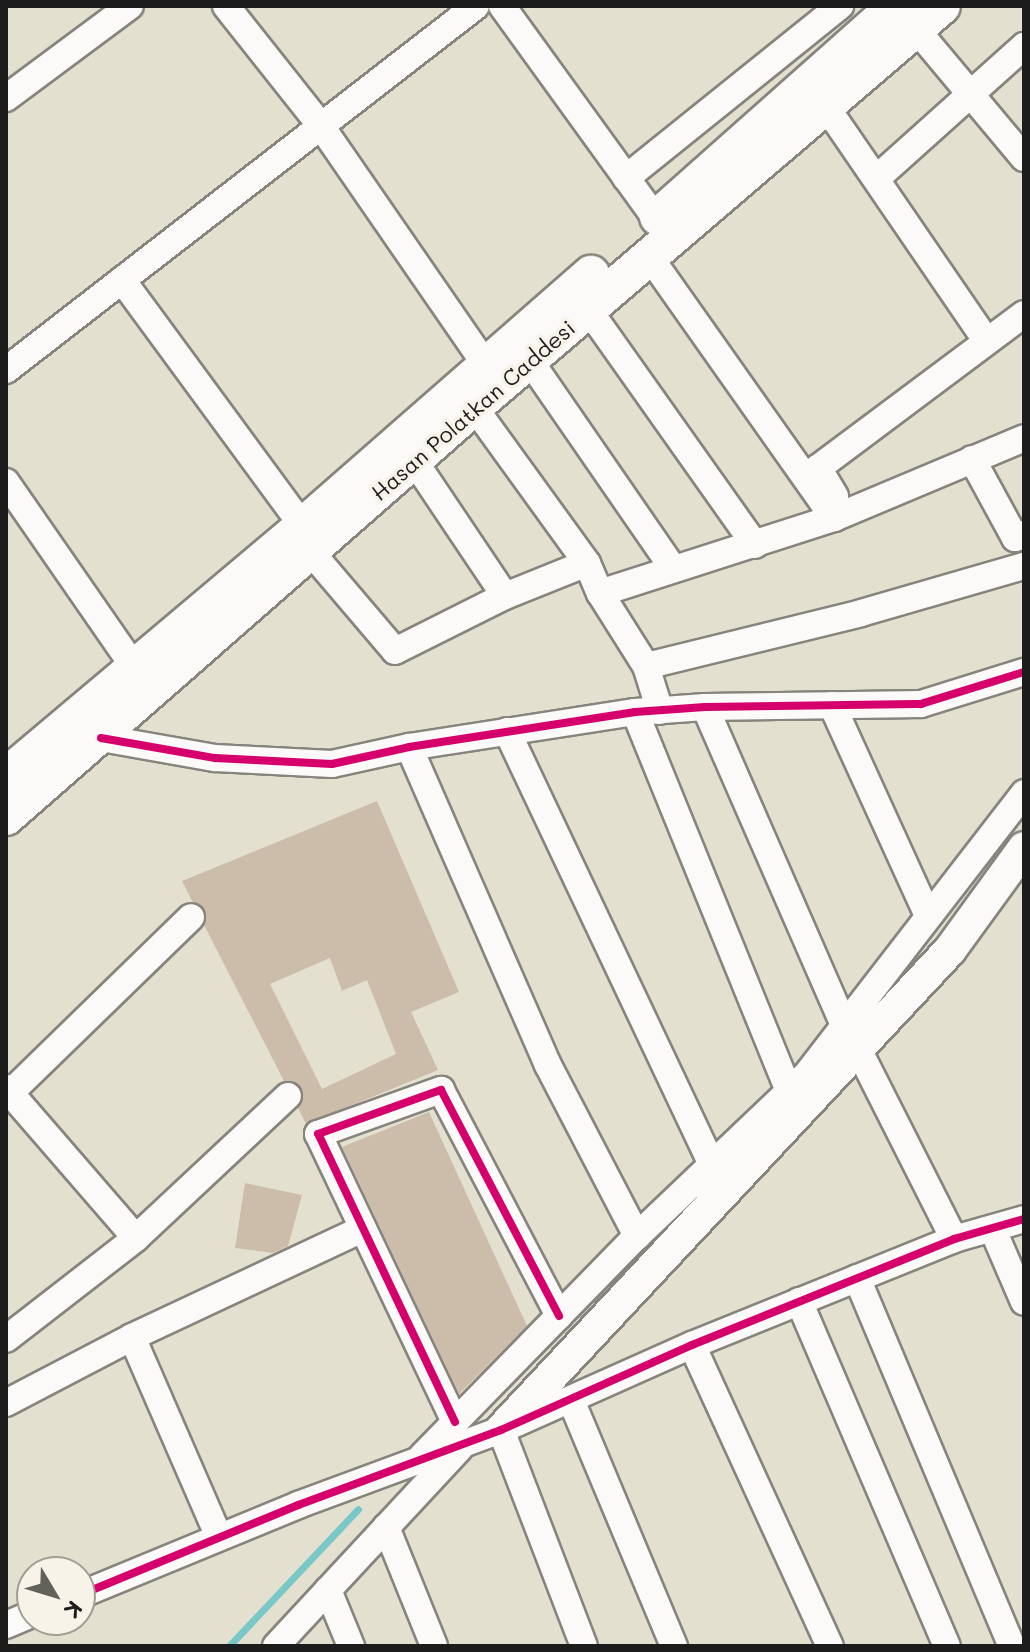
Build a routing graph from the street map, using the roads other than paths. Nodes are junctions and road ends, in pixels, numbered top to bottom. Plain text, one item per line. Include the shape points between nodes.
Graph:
1 (130, 6) edge
2 (226, 6) edge
3 (476, 6) edge
4 (502, 6) edge
5 (840, 6) edge
6 (918, 14) edge
7 (1024, 46) edge
8 (971, 92) junction
9 (6, 98) edge
10 (825, 105) junction
11 (321, 126) junction
12 (1024, 158) edge
13 (626, 178) junction
14 (877, 178) junction
15 (656, 219) junction
16 (649, 256) junction
17 (122, 280) junction
18 (588, 309) junction
19 (1024, 314) edge
20 (986, 340) junction
21 (530, 361) junction
22 (485, 364) junction
23 (6, 370) edge
24 (474, 407) junction
25 (1024, 438) edge
26 (972, 459) junction
27 (415, 462) junction
28 (6, 482) edge
29 (840, 515) junction
30 (307, 538) junction
31 (1021, 542) edge
32 (755, 545) junction
33 (587, 563) junction
34 (1024, 566) edge
35 (673, 568) junction
36 (600, 593) junction
37 (505, 596) junction
38 (646, 666) junction
39 (135, 668) junction
40 (1024, 672) edge
41 (832, 705) junction
42 (705, 707) junction
43 (648, 711) junction
44 (507, 731) junction
45 (101, 738) junction
46 (409, 747) junction
47 (6, 776) edge
48 (1024, 793) edge
49 (6, 817) edge
50 (1024, 848) edge
51 (928, 916) junction
52 (191, 917) dead end
53 (851, 1038) junction
54 (789, 1091) junction
55 (8, 1092) edge
56 (288, 1096) dead end
57 (712, 1164) junction
58 (1024, 1219) edge
59 (363, 1229) junction
60 (993, 1230) junction
61 (637, 1236) junction
62 (136, 1238) junction
63 (954, 1239) junction
64 (857, 1278) junction
65 (799, 1301) junction
66 (1024, 1302) edge
67 (559, 1316) junction
68 (132, 1337) junction
69 (6, 1339) edge
70 (692, 1345) junction
71 (571, 1400) junction
72 (6, 1403) edge
73 (501, 1430) junction
74 (459, 1433) junction
75 (386, 1527) junction
76 (219, 1537) junction
77 (96, 1588) edge
78 (328, 1590) junction
79 (276, 1646) edge
80 (351, 1646) edge
81 (434, 1646) edge
82 (584, 1646) edge
83 (674, 1646) edge
84 (830, 1646) edge
85 (947, 1646) edge
86 (1012, 1646) edge

1 - 9 street
2 - 11 street
3 - 11 street
4 - 13 street
5 - 13 street
6 - 8 street
6 - 10 main road, Hasan Polatkan Caddesi
6 - 15 main road, Hasan Polatkan Caddesi
7 - 8 street
8 - 12 street
8 - 14 street
10 - 14 street
10 - 16 main road, Hasan Polatkan Caddesi
11 - 17 street
11 - 22 street
13 - 15 street
14 - 20 street
15 - 22 main road, Hasan Polatkan Caddesi
16 - 18 main road, Hasan Polatkan Caddesi
16 - 29 street
17 - 23 street
17 - 30 street
18 - 21 main road, Hasan Polatkan Caddesi
18 - 32 street
19 - 20 street
20 - 29 street via 818,468
21 - 24 main road, Hasan Polatkan Caddesi
21 - 35 street
22 - 30 main road, Hasan Polatkan Caddesi
24 - 27 main road, Hasan Polatkan Caddesi
24 - 33 street
25 - 26 street
26 - 29 street
26 - 31 street
27 - 30 main road, Hasan Polatkan Caddesi
27 - 37 street
28 - 39 street
29 - 32 street
30 - 37 street via 395,651
30 - 39 main road, Hasan Polatkan Caddesi
30 - 45 main road, Hasan Polatkan Caddesi
32 - 35 street
33 - 36 street
33 - 37 street
34 - 38 street
35 - 36 street
36 - 38 street
38 - 43 street
39 - 47 main road, Hasan Polatkan Caddesi
40 - 41 street via 921,704
41 - 42 street
41 - 51 street
42 - 43 street
42 - 53 street
43 - 44 street
43 - 54 street
44 - 46 street
44 - 57 street
45 - 46 street via 215,758 332,764
45 - 49 main road, Hasan Polatkan Caddesi
46 - 61 street via 548,1065
48 - 51 street
50 - 53 street via 950,950
51 - 53 street
52 - 55 street
53 - 54 street
53 - 63 street
53 - 73 street
54 - 57 street
55 - 62 street
56 - 62 street
57 - 61 street
58 - 60 street
59 - 67 street via 318,1134 441,1090
59 - 68 street
59 - 74 street
60 - 63 street
60 - 66 street
61 - 67 street
62 - 69 street
63 - 64 street
64 - 65 street
64 - 86 street
65 - 70 street
65 - 85 street
67 - 74 street
68 - 72 street
68 - 76 street
70 - 71 street
70 - 84 street
71 - 73 street
71 - 83 street
73 - 74 street
73 - 82 street
74 - 75 street
74 - 76 street via 417,1461
75 - 78 street
75 - 81 street
76 - 77 street
78 - 79 street
78 - 80 street

